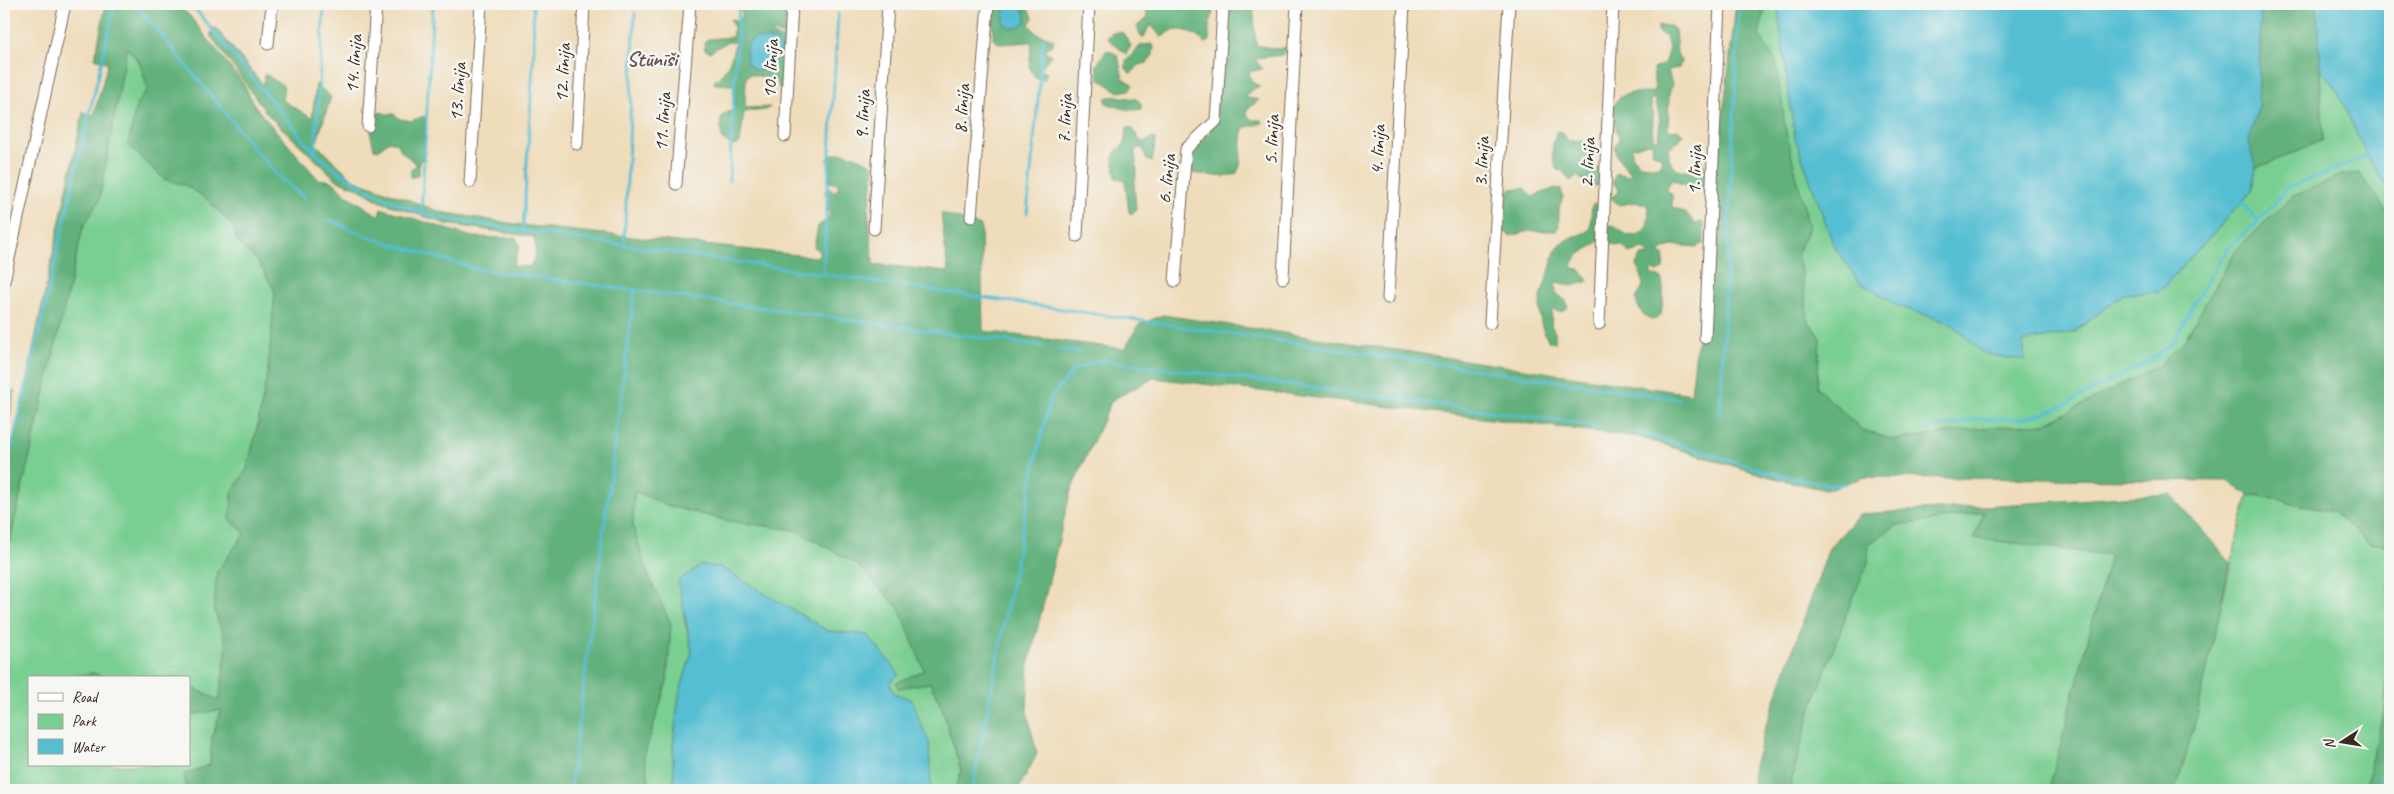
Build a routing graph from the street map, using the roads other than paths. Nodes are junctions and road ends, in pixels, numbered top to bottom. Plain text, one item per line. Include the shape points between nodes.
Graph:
1 (65, 4) edge
2 (272, 4) edge
3 (376, 4) edge
4 (481, 4) edge
5 (584, 4) edge
6 (690, 4) edge
7 (792, 4) edge
8 (888, 4) edge
9 (988, 4) edge
10 (1089, 4) edge
11 (1219, 4) edge
12 (1297, 4) edge
13 (1404, 4) edge
14 (1509, 4) edge
15 (1613, 4) edge
16 (1720, 4) edge
17 (268, 44) dead end
18 (368, 126) dead end
19 (785, 136) dead end
20 (577, 144) dead end
21 (470, 182) dead end
22 (676, 184) dead end
23 (972, 217) dead end
24 (874, 228) dead end
25 (1077, 236) dead end
26 (1283, 278) dead end
27 (4, 280) edge
28 (1176, 281) dead end
29 (1388, 298) dead end
30 (1490, 323) dead end
31 (1598, 324) dead end
32 (1706, 338) dead end

1 - 27 street
2 - 17 street
3 - 18 street, 14. līnija
4 - 21 street, 13. līnija
5 - 20 street, 12. līnija
6 - 22 street, 11. līnija
7 - 19 street, 10. līnija
8 - 24 street, 9. līnija
9 - 23 street, 8. līnija
10 - 25 street, 7. līnija
11 - 28 street, 6. līnija via 1223,11 1216,121 1186,149
12 - 26 street, 5. līnija
13 - 29 street, 4. līnija
14 - 30 street, 3. līnija
15 - 31 street, 2. līnija
16 - 32 street, 1. līnija

